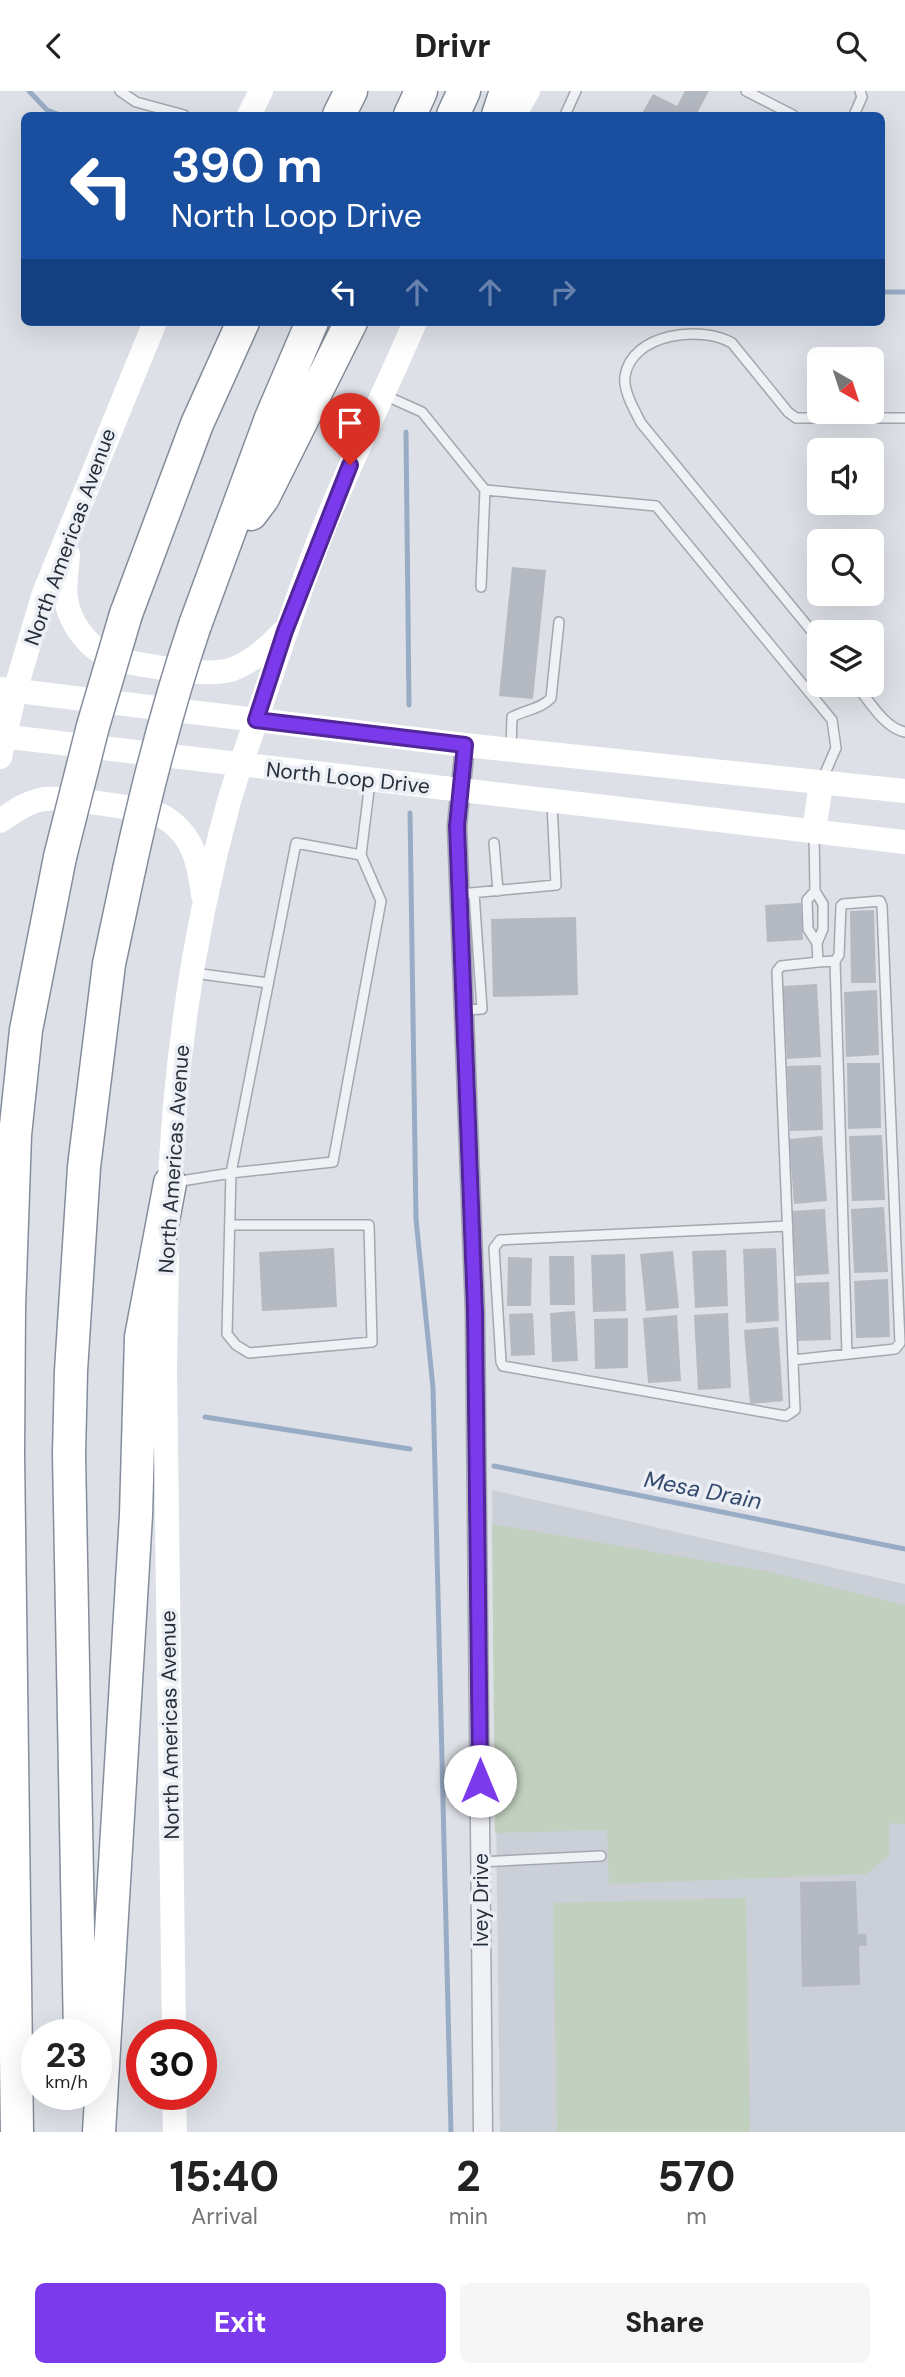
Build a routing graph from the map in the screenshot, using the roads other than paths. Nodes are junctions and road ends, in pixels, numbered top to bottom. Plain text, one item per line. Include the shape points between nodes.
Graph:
1 (120, 91) edge
2 (261, 91) edge
3 (351, 91) edge
4 (421, 91) edge
5 (464, 91) edge
6 (506, 91) edge
7 (528, 91) edge
8 (576, 91) edge
9 (746, 91) edge
10 (860, 91) edge
11 (174, 112) edge
12 (250, 112) edge
13 (340, 112) edge
14 (411, 112) edge
15 (454, 112) edge
16 (499, 112) edge
17 (516, 112) edge
18 (566, 112) edge
19 (787, 112) edge
20 (855, 112) edge
21 (153, 326) edge
22 (241, 326) edge
23 (310, 326) edge
24 (349, 326) edge
25 (413, 326) edge
26 (382, 394) junction
27 (905, 418) edge
28 (485, 490) junction
29 (68, 533) junction
30 (221, 559) junction
31 (481, 587) dead end
32 (559, 622) dead end
33 (807, 625) edge
34 (285, 631) junction
35 (8, 690) edge
36 (866, 697) edge
37 (256, 720) junction
38 (905, 732) edge
39 (2, 743) edge
40 (465, 745) junction
41 (511, 750) junction
42 (240, 765) junction
43 (370, 780) junction
44 (821, 783) junction
45 (460, 790) junction
46 (905, 791) edge
47 (552, 802) junction
48 (0, 821) edge
49 (814, 832) junction
50 (905, 842) edge
51 (494, 843) dead end
52 (361, 855) junction
53 (498, 891) junction
54 (815, 891) junction
55 (467, 894) junction
56 (204, 906) junction
57 (817, 943) junction
58 (835, 961) junction
59 (818, 962) junction
60 (192, 972) junction
61 (268, 983) junction
62 (231, 1173) junction
63 (170, 1183) junction
64 (230, 1225) junction
65 (788, 1226) junction
66 (847, 1354) junction
67 (793, 1360) junction
68 (601, 1856) dead end
69 (480, 1862) junction
70 (80, 2019) edge
71 (174, 2019) edge
72 (81, 2110) edge
73 (174, 2110) edge
74 (17, 2132) edge
75 (82, 2132) edge
76 (99, 2132) edge
77 (175, 2132) edge
78 (483, 2132) edge

1 - 11 lane
2 - 12 main road
3 - 13 highway
4 - 14 highway
5 - 15 highway
6 - 16 highway
7 - 17 main road
8 - 18 lane
9 - 19 lane
10 - 20 lane
21 - 29 main road, North Americas Avenue
22 - 74 highway, bridge via 197,424 126,614 60,857 26,1030 15,1135 9,1308
23 - 30 highway via 271,418
24 - 30 highway via 263,498
25 - 26 main road, North Americas Avenue
26 - 28 lane via 422,412
26 - 34 main road, North Americas Avenue
27 - 33 lane via 796,418 722,337 665,336 635,355 628,365 627,391 641,423
28 - 31 lane
28 - 44 lane via 656,506 832,720 836,748
29 - 34 main road via 65,588 69,615 102,655 194,671 224,671 258,655
29 - 35 main road, North Americas Avenue
30 - 70 highway, bridge via 174,685 129,870 109,964 80,1218 69,1454
32 - 41 lane via 551,698 512,717
34 - 37 main road, North Americas Avenue
35 - 37 main road
35 - 39 main road, North Americas Avenue
36 - 38 lane via 888,724
37 - 40 main road
37 - 42 main road, North Americas Avenue
39 - 42 main road, North Loop Drive
40 - 41 main road
40 - 45 street, Ivey Drive
41 - 44 main road
42 - 43 main road, North Loop Drive
42 - 56 main road, North Americas Avenue
43 - 45 main road, North Loop Drive
43 - 52 lane
44 - 46 main road
44 - 49 main road
45 - 47 main road, North Loop Drive
45 - 55 street, Ivey Drive via 457,826
47 - 49 main road, North Loop Drive
47 - 53 lane via 556,884
48 - 56 main road via 32,803 60,799 160,815 188,841
49 - 50 main road, North Loop Drive
49 - 54 lane
51 - 53 lane
52 - 61 lane via 296,843
52 - 62 lane via 381,901 333,1162
53 - 55 lane
54 - 57 lane via 823,904 823,929
54 - 57 lane via 807,899 808,929
55 - 69 street, Ivey Drive via 464,1010 475,1312
56 - 60 main road, North Americas Avenue
57 - 59 lane
58 - 59 lane
58 - 66 lane
58 - 66 lane via 843,904 880,901 900,1343 895,1349
59 - 65 lane via 781,966 777,971
60 - 61 lane
60 - 63 main road, North Americas Avenue via 175,1092
61 - 62 lane
62 - 63 lane
62 - 64 lane
63 - 71 main road, North Americas Avenue via 165,1371
63 - 76 highway via 141,1337 135,1528
64 - 64 lane via 369,1225 372,1342 249,1353 236,1345 227,1334
65 - 67 lane
65 - 67 lane via 500,1240 494,1248 503,1366 786,1416 795,1410
66 - 67 lane
68 - 69 lane
69 - 78 street, Ivey Drive
72 - 75 highway
73 - 77 main road

